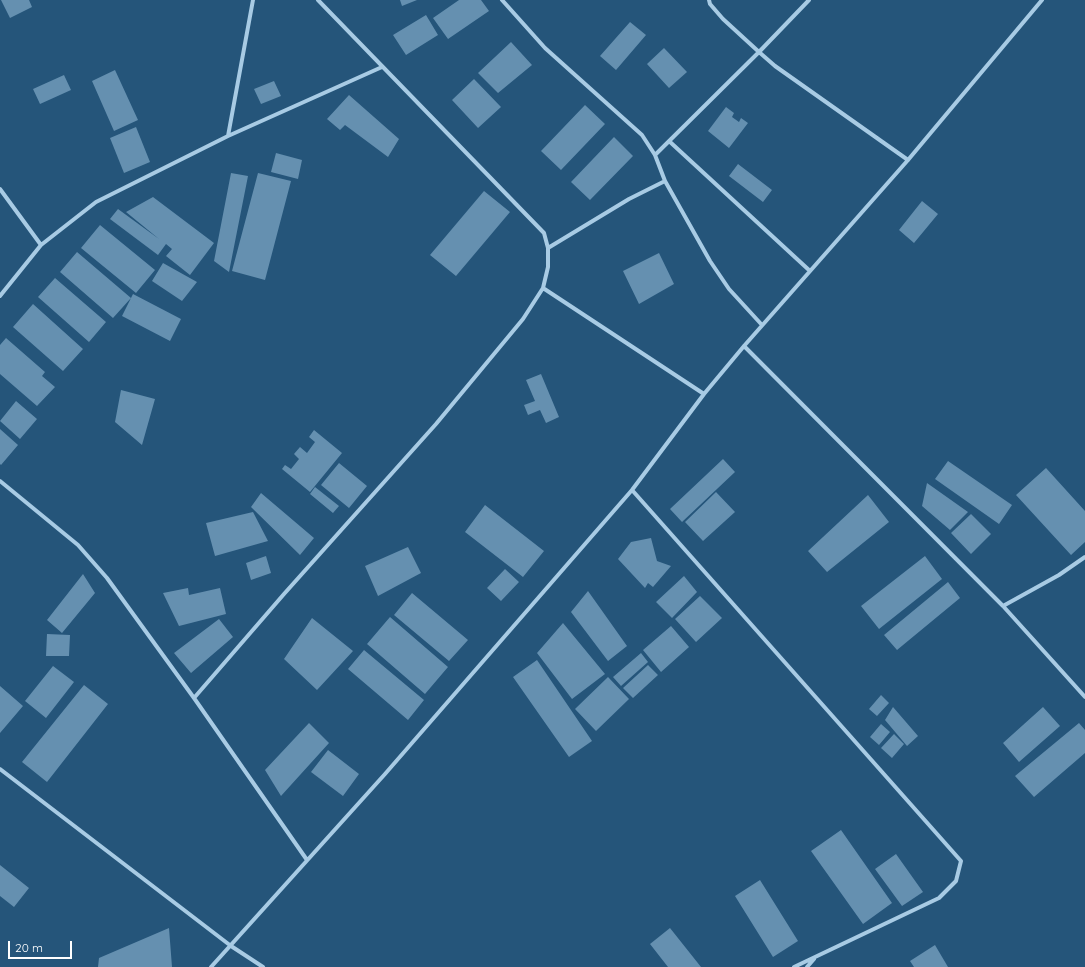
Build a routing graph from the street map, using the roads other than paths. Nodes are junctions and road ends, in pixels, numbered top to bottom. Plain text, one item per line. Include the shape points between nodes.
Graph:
1 (253, 0) edge
2 (318, 0) edge
3 (502, 0) edge
4 (709, 0) edge
5 (809, 0) edge
6 (1042, 0) edge
7 (759, 52) junction
8 (382, 67) junction
9 (228, 136) junction
10 (669, 141) junction
11 (654, 155) junction
12 (908, 160) junction
13 (665, 181) junction
14 (0, 189) edge
15 (41, 245) junction
16 (548, 248) junction
17 (810, 272) junction
18 (543, 288) junction
19 (0, 296) edge
20 (762, 325) junction
21 (744, 346) junction
22 (704, 394) junction
23 (0, 481) edge
24 (632, 490) junction
25 (1085, 557) edge
26 (1002, 606) junction
27 (1085, 697) edge
28 (194, 698) junction
29 (0, 769) edge
30 (307, 860) junction
31 (231, 946) junction
32 (815, 957) junction
33 (211, 967) edge
34 (263, 967) edge
35 (794, 967) edge
36 (807, 967) edge

1 - 9 street
2 - 8 street
3 - 11 street via 545,48 642,135
4 - 7 street via 723,19
5 - 7 street
6 - 12 street
7 - 10 street
7 - 12 street
8 - 9 street
8 - 16 street via 544,234
9 - 15 street via 96,202
10 - 11 street
10 - 17 street
11 - 13 street
12 - 17 street
13 - 16 street via 629,199
13 - 20 street via 710,261 729,289
14 - 15 street
15 - 19 street
16 - 18 street via 548,267
17 - 20 street
18 - 22 street
18 - 28 street via 523,319 436,424
20 - 21 street
21 - 22 street
21 - 26 street
22 - 24 street
23 - 28 street via 78,545 107,578
24 - 30 street
24 - 32 street via 961,861 956,881 939,898
25 - 26 street via 1059,575
26 - 27 street
28 - 30 street
29 - 31 street
30 - 31 street
31 - 33 street
31 - 34 street
32 - 35 street
32 - 36 street

